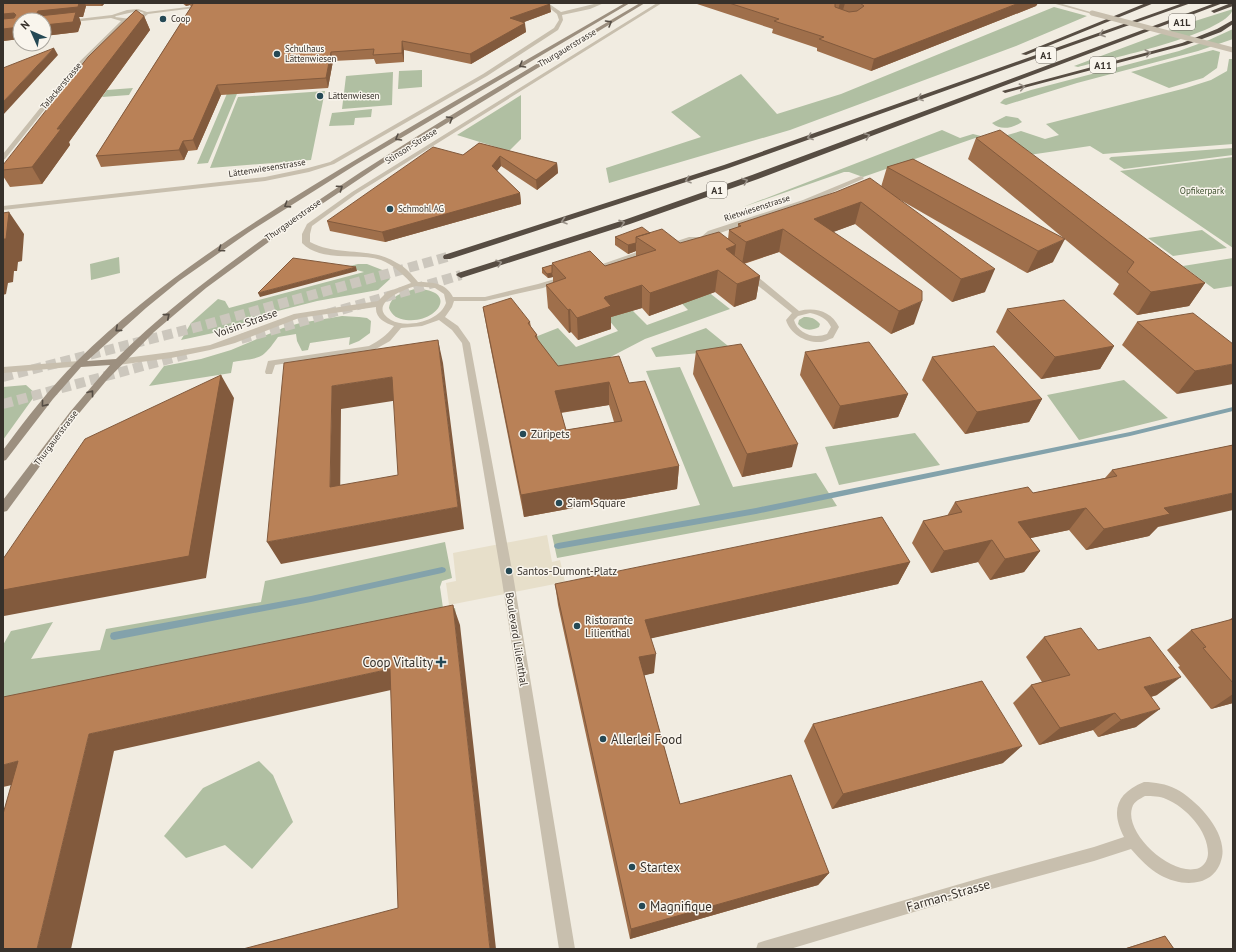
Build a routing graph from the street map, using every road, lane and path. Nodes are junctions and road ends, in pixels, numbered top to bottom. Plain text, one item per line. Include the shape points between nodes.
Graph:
1 (231, 3) edge
2 (544, 3) edge
3 (602, 3) edge
4 (628, 3) edge
5 (643, 3) edge
6 (660, 3) edge
7 (1054, 3) edge
8 (1151, 3) edge
9 (1188, 3) edge
10 (1220, 3) edge
11 (138, 4) dead end
12 (1233, 4) edge
13 (568, 6) dead end
14 (581, 9) junction
15 (132, 10) junction
16 (146, 13) junction
17 (560, 14) junction
18 (113, 16) junction
19 (125, 20) junction
20 (1233, 22) edge
21 (52, 23) edge
22 (1131, 38) junction
23 (1233, 50) edge
24 (953, 86) junction
25 (970, 97) junction
26 (3, 158) edge
27 (861, 178) dead end
28 (3, 208) edge
29 (447, 257) tunnel mouth
30 (744, 270) edge
31 (586, 271) edge
32 (462, 275) tunnel mouth
33 (570, 276) edge
34 (416, 284) junction
35 (451, 299) junction
36 (381, 303) junction
37 (797, 313) junction
38 (440, 317) junction
39 (399, 325) junction
40 (118, 362) junction
41 (79, 364) junction
42 (3, 370) edge
43 (269, 372) dead end
44 (3, 457) edge
45 (3, 508) edge
46 (1133, 841) junction
47 (567, 949) edge
48 (764, 949) edge

1 - 16 street
2 - 17 street via 555,8
3 - 14 street
4 -> 41 main road, Thurgauerstrasse via 381,147 253,227 150,302
40 -> 5 main road, Thurgauerstrasse via 151,330 201,289 325,198 406,145
6 - 34 street, Stinson-Strasse via 354,193 309,225 306,243 313,248 393,262
7 - 23 street, bridge
8 - 24 highway via 1007,61
9 -> 24 highway, A1
10 - 22 highway, A1
11 - 15 street
12 - 22 highway, A1L
13 - 14 street
14 - 17 street
15 - 16 street via 142,10
15 - 18 street
16 - 19 street
17 - 28 street, Lättenwiesenstrasse via 562,19 556,29 518,54 332,163 265,179
18 - 19 street via 117,20
18 - 21 street
19 - 26 street, Talackerstrasse via 72,72
25 -> 20 highway, A11 via 1026,87 1174,46 1206,36
22 - 25 highway, A1
24 -> 29 highway, A1 via 666,187
32 -> 25 highway, A1 via 694,199
27 - 31 street, Rietwiesenstrasse via 838,190 711,233 706,241 689,239
30 - 37 street
33 - 35 street via 501,296 485,299
34 - 35 street via 440,287 448,292
34 - 36 street via 394,290
35 - 38 street via 450,305
36 - 39 street via 380,310 383,316 389,322
36 - 40 street, Voisin-Strasse via 314,312 229,342 194,351
37 - 37 street via 790,321 790,325 798,334 819,338 834,331 833,322 824,314 810,311
38 - 39 street via 413,326
38 - 47 street, Boulevard Lilienthal via 460,333 466,344 508,581
39 - 43 street via 393,336 371,348 271,363
40 - 41 main road
45 -> 40 main road, Thurgauerstrasse via 90,393
41 - 42 street
41 -> 44 main road, Thurgauerstrasse via 53,392
46 - 46 street via 1126,826 1124,811 1127,800 1135,792 1158,789 1188,805 1201,818 1210,832 1215,848 1214,862 1208,871 1196,876 1181,876 1164,870 1149,859
46 - 48 street, Farman-Strasse

